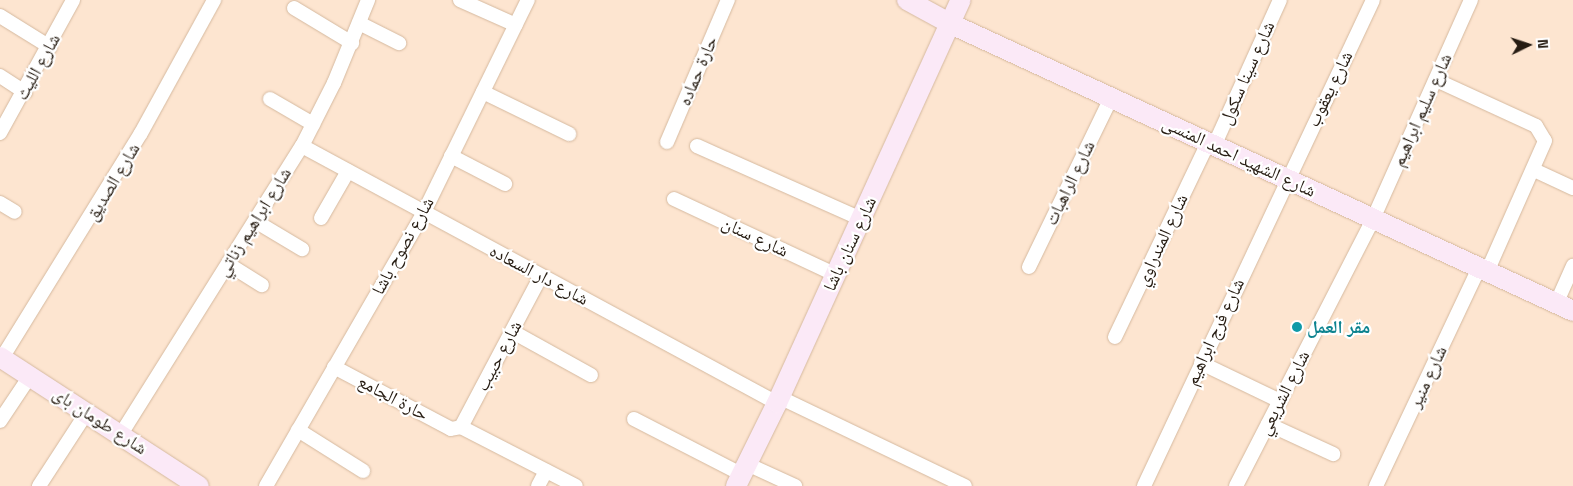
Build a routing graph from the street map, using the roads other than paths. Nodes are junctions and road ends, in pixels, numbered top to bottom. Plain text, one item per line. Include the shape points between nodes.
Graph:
1 (73, 0) edge
2 (214, 0) edge
3 (368, 0) edge
4 (460, 0) edge
5 (528, 0) edge
6 (728, 0) edge
7 (907, 0) edge
8 (961, 0) edge
9 (1280, 0) edge
10 (1373, 0) edge
11 (1471, 0) edge
12 (294, 8) dead end
13 (0, 16) edge
14 (359, 23) junction
15 (950, 24) junction
16 (516, 25) junction
17 (352, 42) junction
18 (399, 43) dead end
19 (50, 47) junction
20 (0, 76) edge
21 (1436, 80) junction
22 (25, 92) junction
23 (482, 92) junction
24 (1110, 98) junction
25 (270, 99) dead end
26 (313, 124) junction
27 (0, 133) edge
28 (569, 134) dead end
29 (667, 142) dead end
30 (1211, 144) junction
31 (302, 146) junction
32 (698, 146) dead end
33 (451, 156) junction
34 (1534, 170) junction
35 (348, 171) junction
36 (1286, 179) junction
37 (505, 184) dead end
38 (1573, 188) edge
39 (674, 200) dead end
40 (0, 202) edge
41 (15, 212) dead end
42 (424, 212) junction
43 (321, 218) dead end
44 (861, 219) junction
45 (1374, 219) junction
46 (255, 221) junction
47 (302, 249) dead end
48 (228, 264) junction
49 (1573, 266) edge
50 (1029, 267) dead end
51 (1483, 270) junction
52 (836, 275) junction
53 (541, 276) junction
54 (262, 285) dead end
55 (1565, 308) edge
56 (513, 332) junction
57 (1115, 337) dead end
58 (1, 357) edge
59 (1201, 363) junction
60 (334, 367) junction
61 (591, 375) dead end
62 (30, 376) junction
63 (778, 400) junction
64 (1280, 401) junction
65 (87, 412) junction
66 (634, 419) dead end
67 (0, 421) edge
68 (1268, 424) junction
69 (456, 428) junction
70 (298, 430) junction
71 (121, 434) junction
72 (1333, 454) dead end
73 (363, 470) dead end
74 (546, 470) junction
75 (741, 475) edge
76 (187, 482) edge
77 (39, 486) edge
78 (266, 486) edge
79 (538, 486) edge
80 (576, 486) edge
81 (795, 486) edge
82 (964, 486) edge
83 (1144, 486) edge
84 (1236, 486) edge
85 (1376, 486) edge

1 - 19 street, شارع الليث
2 - 58 street, شارع الصديق via 136,142
3 - 14 street, شارع ابراهيم زناتي
4 - 16 street
5 - 16 street, شارع نصوح باشا
6 - 29 street, حارة حماده
7 - 15 street, شارع الشهيد احمد المنسى
8 - 15 street, شارع سنان باشا
9 - 30 street, شارع سينا سكول
10 - 36 street, شارع يعقوب
11 - 21 street, شارع سليم ابراهيم
12 - 17 street
13 - 19 street
14 - 17 street, شارع ابراهيم زناتي
14 - 18 street
15 - 24 street, شارع الشهيد احمد المنسى
15 - 44 street, شارع سنان باشا
16 - 23 street, شارع نصوح باشا
17 - 26 street, شارع ابراهيم زناتي
19 - 22 street, شارع الليث
20 - 22 street
21 - 34 street, شارع منير via 1536,126 1545,141
21 - 45 street, شارع سليم ابراهيم
22 - 27 street, شارع الليث
23 - 28 street
23 - 33 street, شارع نصوح باشا
24 - 30 street, شارع الشهيد احمد المنسى
24 - 50 street, شارع الراهبات
25 - 26 street
26 - 31 street, شارع ابراهيم زناتي
30 - 36 street, شارع الشهيد احمد المنسى
30 - 57 street, شارع المندراوي
31 - 35 street, شارع دار السعاده
31 - 46 street, شارع ابراهيم زناتي
32 - 44 street
33 - 37 street
33 - 42 street, شارع نصوح باشا
34 - 38 street
34 - 51 street, شارع منير
35 - 42 street, شارع دار السعاده
35 - 43 street
36 - 45 street, شارع الشهيد احمد المنسى
36 - 59 street, شارع فرج ابراهيم
39 - 52 street, شارع سنان
40 - 41 street
42 - 53 street, شارع دار السعاده
42 - 60 street, شارع نصوح باشا
44 - 52 street, شارع سنان باشا
45 - 51 street, شارع الشهيد احمد المنسى
45 - 64 street, شارع الشريعي
46 - 47 street
46 - 48 street, شارع ابراهيم زناتي
48 - 54 street
48 - 71 street, شارع ابراهيم زناتي
49 - 55 street
51 - 55 street, شارع الشهيد احمد المنسى
51 - 85 street, شارع منير
52 - 63 street, شارع سنان باشا
53 - 56 street, شارع حبيب
53 - 63 street, شارع دار السعاده
56 - 61 street
56 - 69 street, شارع حبيب
58 - 62 street, شارع طومان باى
59 - 64 street
59 - 83 street, شارع فرج ابراهيم
60 - 69 street, حارة الجامع
60 - 70 street, شارع نصوح باشا
62 - 65 street, شارع طومان باى
62 - 67 street
63 - 75 street, شارع سنان باشا
63 - 82 street, شارع دار السعاده
64 - 68 street, شارع الشريعي
65 - 71 street, شارع طومان باى
65 - 77 street
66 - 75 street
68 - 72 street
68 - 84 street, شارع الشريعي
69 - 74 street, حارة الجامع
70 - 73 street
70 - 78 street, شارع نصوح باشا
71 - 76 street, شارع طومان باى
74 - 79 street
74 - 80 street, حارة الجامع
75 - 81 street

